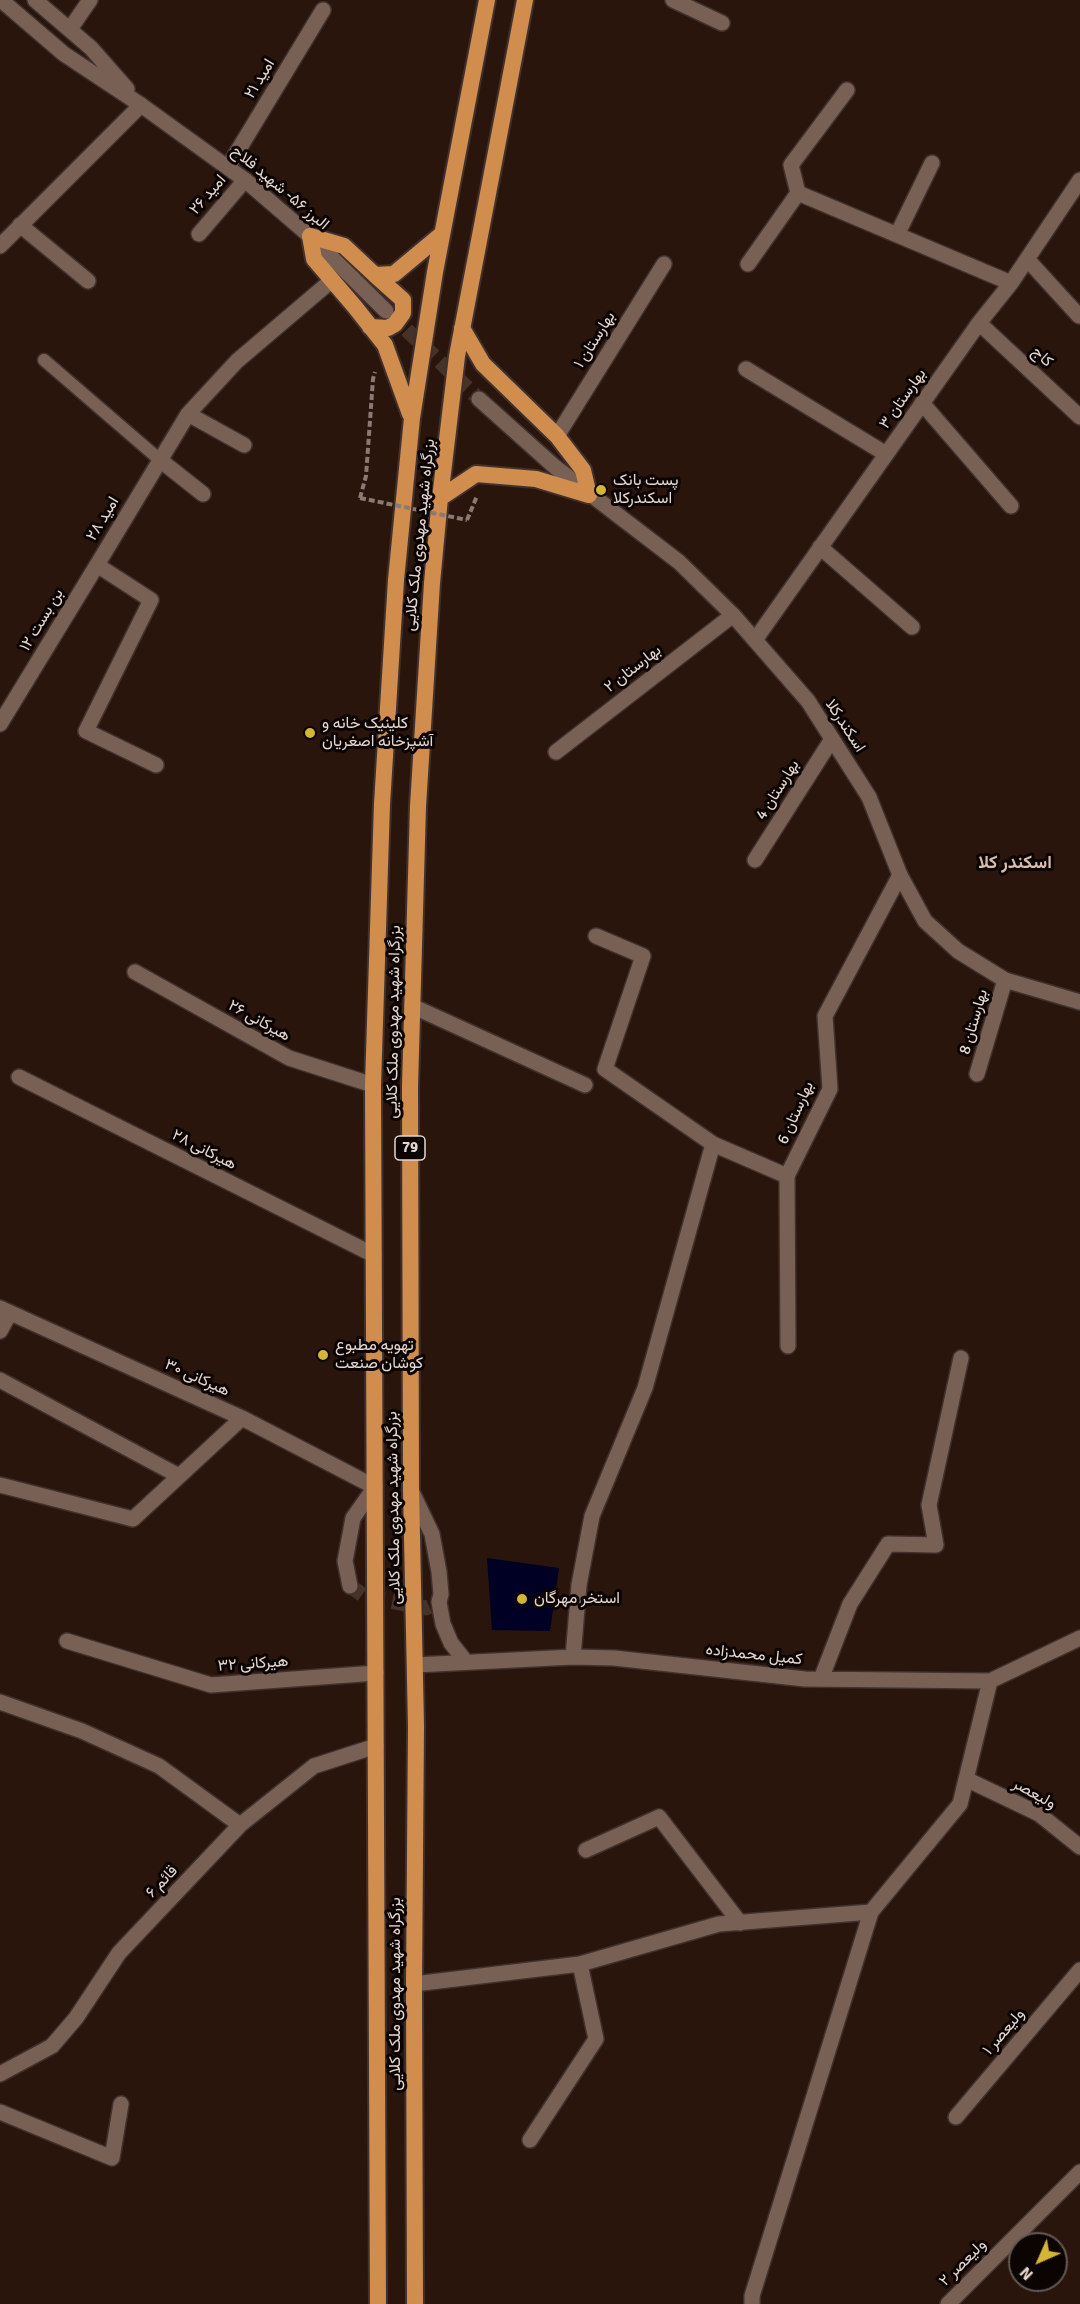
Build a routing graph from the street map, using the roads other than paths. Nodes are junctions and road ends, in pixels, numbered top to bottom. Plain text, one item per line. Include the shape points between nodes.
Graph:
1 (2, 0) edge
2 (35, 0) edge
3 (90, 0) edge
4 (488, 0) edge
5 (525, 0) edge
6 (673, 0) edge
7 (323, 10) dead end
8 (722, 23) dead end
9 (70, 29) junction
10 (847, 90) dead end
11 (141, 105) junction
12 (932, 163) dead end
13 (228, 166) junction
14 (245, 180) junction
15 (1079, 184) edge
16 (798, 193) junction
17 (21, 225) junction
18 (199, 234) dead end
19 (442, 234) junction
20 (897, 235) junction
21 (310, 236) junction
22 (0, 246) edge
23 (1027, 259) junction
24 (664, 264) dead end
25 (748, 264) dead end
26 (375, 275) junction
27 (88, 281) dead end
28 (331, 281) junction
29 (1011, 283) junction
30 (386, 310) tunnel mouth
31 (1079, 316) edge
32 (979, 323) junction
33 (370, 327) junction
34 (462, 328) junction
35 (44, 360) dead end
36 (746, 369) dead end
37 (479, 399) tunnel mouth
38 (922, 403) junction
39 (188, 414) junction
40 (412, 417) junction
41 (1080, 417) edge
42 (557, 436) junction
43 (244, 446) dead end
44 (886, 454) junction
45 (160, 460) junction
46 (203, 494) dead end
47 (589, 495) junction
48 (440, 498) junction
49 (1011, 506) dead end
50 (820, 547) junction
51 (97, 565) junction
52 (733, 615) junction
53 (912, 627) dead end
54 (755, 640) junction
55 (0, 724) edge
56 (832, 739) junction
57 (556, 752) dead end
58 (156, 765) dead end
59 (755, 860) dead end
60 (900, 875) junction
61 (596, 936) dead end
62 (135, 972) dead end
63 (1005, 980) junction
64 (1080, 1002) edge
65 (412, 1006) junction
66 (977, 1074) dead end
67 (19, 1077) dead end
68 (373, 1085) junction
69 (585, 1085) dead end
70 (713, 1144) junction
71 (787, 1176) junction
72 (374, 1255) junction
73 (5, 1311) edge
74 (0, 1331) edge
75 (788, 1346) dead end
76 (961, 1358) dead end
77 (0, 1380) edge
78 (242, 1418) junction
79 (179, 1476) junction
80 (1, 1487) edge
81 (375, 1487) junction
82 (411, 1490) junction
83 (350, 1586) dead end
84 (1080, 1638) edge
85 (67, 1641) dead end
86 (573, 1657) junction
87 (466, 1662) junction
88 (414, 1665) junction
89 (376, 1673) junction
90 (821, 1679) junction
91 (990, 1681) junction
92 (0, 1702) edge
93 (376, 1746) junction
94 (966, 1779) junction
95 (240, 1826) junction
96 (1080, 1847) edge
97 (586, 1850) dead end
98 (871, 1911) junction
99 (740, 1923) junction
100 (580, 1964) junction
101 (1080, 1970) edge
102 (414, 1984) junction
103 (0, 2074) edge
104 (121, 2104) dead end
105 (0, 2112) edge
106 (956, 2117) dead end
107 (530, 2140) dead end
108 (1080, 2172) edge
109 (378, 2304) edge
110 (415, 2304) edge
111 (752, 2304) edge
112 (948, 2304) edge

1 - 11 street, البرز ۵۶- شهید فلاح via 64,54
2 - 9 street, البرز ۵۶- شهید فلاح
3 - 9 street
4 - 19 highway, بزرگراه شهید مهدوی ملک کلایی / 79
5 - 34 highway, بزرگراه شهید مهدوی ملک کلایی / 79
6 - 8 street
7 - 13 street, امید ۲۱
9 - 11 street, البرز ۵۶- شهید فلاح
10 - 16 street via 791,165
11 - 13 street, البرز ۵۶- شهید فلاح
11 - 17 street
12 - 20 street
13 - 14 street, البرز ۵۶- شهید فلاح
14 - 18 street, امید ۲۶
14 - 21 street, البرز ۵۶- شهید فلاح
15 - 23 street, بهارستان ۳
16 - 20 street
16 - 25 street
17 - 22 street
17 - 27 street
19 - 26 highway via 394,274
19 - 40 highway, بزرگراه شهید مهدوی ملک کلایی / 79
20 - 29 street
21 - 26 highway via 344,246
21 - 28 highway via 314,259
21 - 30 street, البرز ۵۶- شهید فلاح
23 - 29 street, بهارستان ۳
23 - 31 street
24 - 42 street, بهارستان ۱
26 - 33 highway via 403,300 403,313 388,328
28 - 33 highway
28 - 39 street, امید ۲۸ via 237,361
29 - 32 street, بهارستان ۳
32 - 38 street, بهارستان ۳
32 - 41 street, کاج
33 - 40 highway via 385,345
34 - 42 highway via 483,364
34 - 48 highway, بزرگراه شهید مهدوی ملک کلایی / 79
35 - 45 lane
36 - 44 street
37 - 47 street, اسکندرکلا
38 - 44 street, بهارستان ۳
38 - 49 street
39 - 43 street
39 - 45 street, امید ۲۸
40 - 68 highway, بزرگراه شهید مهدوی ملک کلایی / 79 via 388,688
42 - 47 highway via 583,470
44 - 50 street, بهارستان ۳
45 - 46 street
45 - 51 street, امید ۲۸
47 - 48 highway via 536,479 476,474
47 - 52 street, اسکندرکلا via 679,562
48 - 65 highway, بزرگراه شهید مهدوی ملک کلایی / 79 via 424,702
50 - 53 street
50 - 54 street, بهارستان ۳
51 - 55 street, بن بست ۱۲
51 - 58 street, امید ۲۸ via 151,600 86,731
52 - 54 street, اسکندرکلا
52 - 57 street, بهارستان ۲
54 - 56 street, اسکندرکلا via 808,701
56 - 59 street, بهارستان 4
56 - 60 street, اسکندرکلا via 869,797
60 - 63 street, اسکندرکلا via 925,921 958,951
60 - 71 street, بهارستان 6 via 825,1016 830,1089
61 - 70 street via 643,956 605,1069
62 - 68 street, هیرکانی ۲۶ via 289,1058
63 - 64 street, اسکندرکلا
63 - 66 street, بهارستان 8
65 - 69 street
65 - 82 highway, بزرگراه شهید مهدوی ملک کلایی / 79
67 - 72 street, هیرکانی ۲۸
68 - 72 highway, بزرگراه شهید مهدوی ملک کلایی / 79
70 - 71 street
70 - 86 street via 645,1388 592,1516 579,1585
71 - 75 street, بهارستان 6
72 - 81 highway, بزرگراه شهید مهدوی ملک کلایی / 79
73 - 74 street
73 - 78 street, هیرکانی ۳۰
76 - 90 street via 929,1505 936,1545 888,1544 850,1605
77 - 79 street
78 - 79 street
78 - 81 street, هیرکانی ۳۰
79 - 80 street via 134,1519
81 - 83 street via 353,1518 345,1561
81 - 89 highway, بزرگراه شهید مهدوی ملک کلایی / 79
82 - 87 street via 432,1534 443,1624
82 - 88 highway, بزرگراه شهید مهدوی ملک کلایی / 79
84 - 91 street, کمیل محمدزاده
85 - 89 street, هیرکانی ۳۲ via 211,1685
86 - 87 street, کمیل محمدزاده
86 - 90 street, کمیل محمدزاده
87 - 88 street, کمیل محمدزاده
88 - 102 highway, بزرگراه شهید مهدوی ملک کلایی / 79
89 - 93 highway, بزرگراه شهید مهدوی ملک کلایی / 79
90 - 91 street, کمیل محمدزاده
91 - 94 street
92 - 95 street via 82,1731 159,1766
93 - 95 street, قائم ۶ via 314,1766
93 - 109 highway, بزرگراه شهید مهدوی ملک کلایی / 79
94 - 96 street, ولیعصر via 1039,1814
94 - 98 street via 960,1804
95 - 103 street, قائم ۶ via 119,1953 76,2018 52,2046
97 - 99 street via 659,1817
98 - 99 street
98 - 111 street
99 - 100 street via 719,1924
100 - 102 street
100 - 107 street via 596,2039
101 - 106 street, ولیعصر ۱
102 - 110 highway, بزرگراه شهید مهدوی ملک کلایی / 79
104 - 105 street via 112,2157
108 - 112 street, ولیعصر ۲

